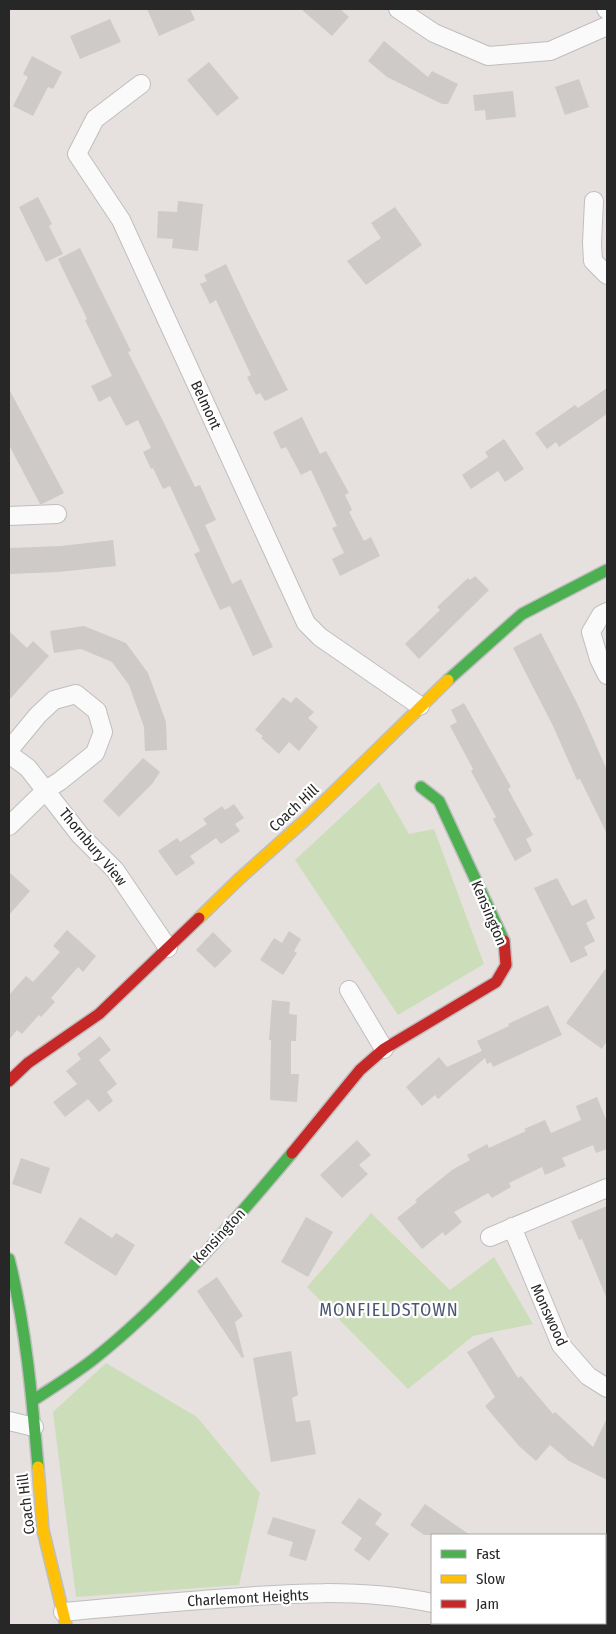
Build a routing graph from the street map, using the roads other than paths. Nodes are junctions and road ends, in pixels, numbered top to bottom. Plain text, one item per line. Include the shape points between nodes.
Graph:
1 (398, 9) edge
2 (607, 26) edge
3 (141, 84) dead end
4 (594, 201) dead end
5 (607, 275) edge
6 (57, 514) dead end
7 (9, 516) edge
8 (607, 570) edge
9 (607, 612) edge
10 (607, 676) edge
11 (420, 706) junction
12 (9, 750) edge
13 (9, 754) edge
14 (421, 787) dead end
15 (46, 790) junction
16 (9, 826) edge
17 (168, 948) junction
18 (349, 990) dead end
19 (384, 1049) junction
20 (9, 1081) edge
21 (607, 1188) edge
22 (512, 1227) junction
23 (490, 1237) dead end
24 (9, 1259) edge
25 (607, 1388) edge
26 (32, 1401) junction
27 (9, 1421) edge
28 (34, 1427) junction
29 (431, 1603) edge
30 (65, 1619) edge

1 - 2 street via 434,33 488,56 550,51
3 - 11 street, Belmont via 95,119 77,154 120,220 306,623 320,637
4 - 5 street via 593,261
6 - 7 street
8 - 11 street, Coach Hill via 524,612
9 - 10 street via 601,615 591,632
11 - 17 street, Coach Hill via 304,821
12 - 15 street via 54,700 76,694 97,712 103,732 95,753
13 - 15 street, Thornbury View via 28,768
14 - 19 street, Kensington via 439,801 504,942 506,965 496,982
15 - 16 street
15 - 17 street, Thornbury View via 80,835 115,870
17 - 20 street, Coach Hill via 99,1014 28,1063
18 - 19 street
19 - 26 street, Kensington via 360,1070 224,1232 144,1314 95,1358
21 - 22 street
22 - 23 street
22 - 25 street, Monswood via 561,1346 588,1376
24 - 26 street, Coach Hill
26 - 28 street, Coach Hill
27 - 28 street
28 - 30 street, Coach Hill via 43,1530
29 - 30 street, Charlemont Heights via 410,1598 336,1593 254,1596

